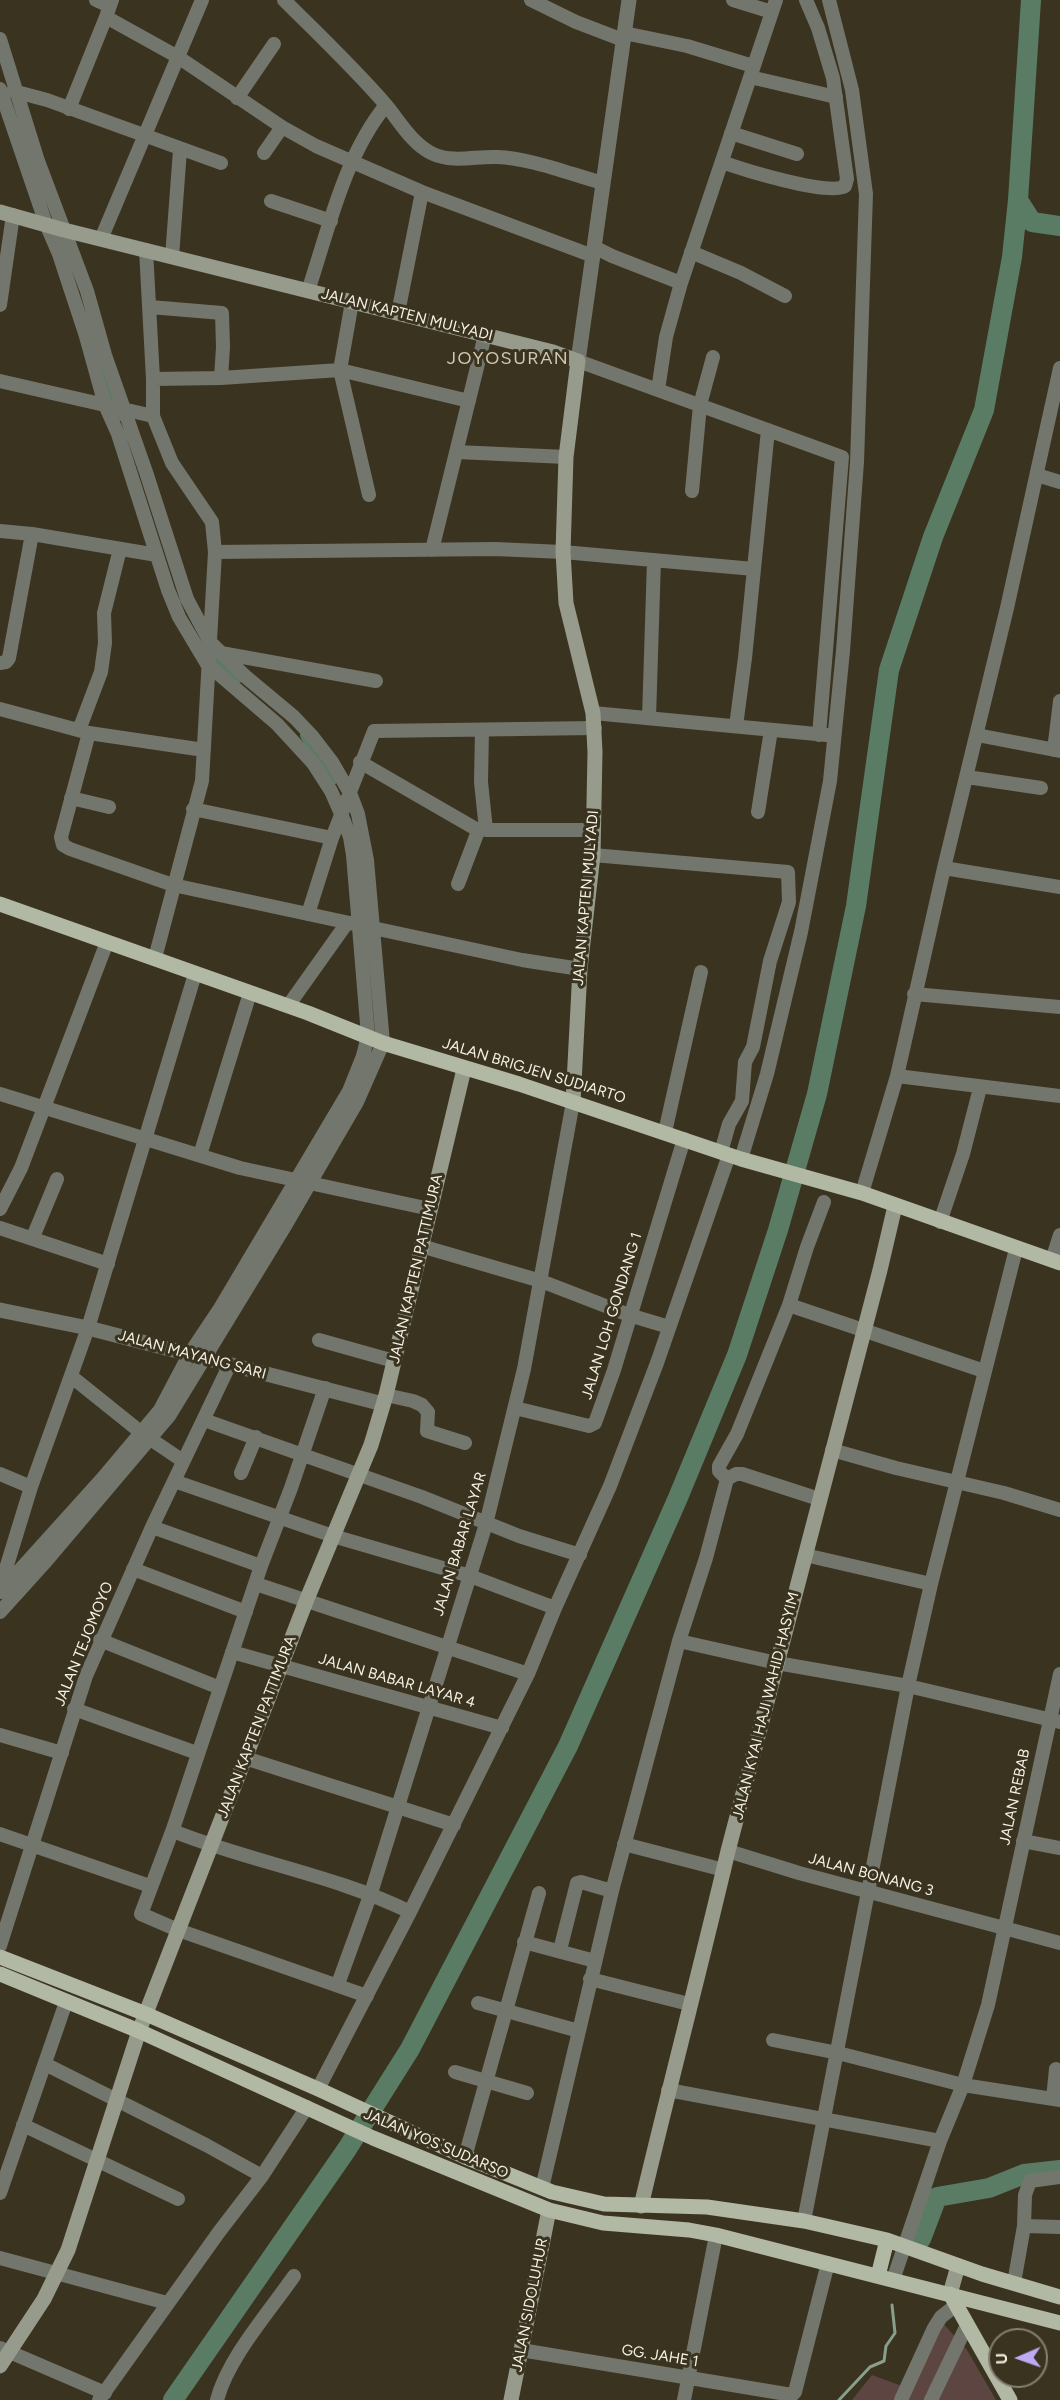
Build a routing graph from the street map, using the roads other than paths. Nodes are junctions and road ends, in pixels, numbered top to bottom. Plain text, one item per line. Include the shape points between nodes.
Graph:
1 (96, 0) edge
2 (202, 0) edge
3 (284, 0) edge
4 (531, 0) edge
5 (628, 0) edge
6 (733, 0) edge
7 (806, 0) edge
8 (829, 0) edge
9 (774, 6) edge
10 (109, 8) edge
11 (624, 36) junction
12 (0, 39) edge
13 (274, 44) dead end
14 (178, 57) junction
15 (752, 72) junction
16 (7, 90) edge
17 (836, 97) junction
18 (237, 98) junction
19 (386, 105) junction
20 (69, 109) junction
21 (282, 127) junction
22 (731, 133) junction
23 (145, 135) junction
24 (180, 150) junction
25 (264, 153) dead end
26 (797, 154) dead end
27 (351, 162) junction
28 (722, 162) junction
29 (221, 163) dead end
30 (603, 183) junction
31 (422, 192) junction
32 (271, 201) dead end
33 (7, 214) edge
34 (331, 221) junction
35 (55, 227) junction
36 (101, 239) junction
37 (146, 250) junction
38 (593, 251) junction
39 (690, 252) junction
40 (172, 256) junction
41 (681, 283) junction
42 (308, 291) junction
43 (785, 296) dead end
44 (352, 302) junction
45 (0, 305) edge
46 (150, 307) junction
47 (398, 313) junction
48 (485, 335) junction
49 (713, 357) dead end
50 (578, 361) junction
51 (1060, 368) edge
52 (340, 370) junction
53 (221, 378) junction
54 (153, 379) junction
55 (0, 381) edge
56 (658, 390) junction
57 (469, 401) junction
58 (700, 405) junction
59 (115, 408) junction
60 (153, 416) junction
61 (768, 430) junction
62 (457, 452) junction
63 (566, 457) junction
64 (1037, 476) junction
65 (1060, 482) edge
66 (692, 491) dead end
67 (369, 495) dead end
68 (0, 531) edge
69 (32, 534) junction
70 (120, 549) junction
71 (432, 550) junction
72 (215, 552) junction
73 (562, 552) junction
74 (157, 555) junction
75 (654, 560) junction
76 (754, 569) junction
77 (210, 643) junction
78 (221, 653) junction
79 (208, 662) junction
80 (0, 663) edge
81 (376, 681) dead end
82 (1060, 701) edge
83 (0, 710) edge
84 (593, 712) junction
85 (649, 718) junction
86 (736, 726) junction
87 (595, 728) junction
88 (482, 730) junction
89 (771, 730) junction
90 (84, 732) junction
91 (819, 735) junction
92 (977, 735) junction
93 (836, 736) junction
94 (204, 750) junction
95 (1057, 751) edge
96 (360, 762) junction
97 (967, 777) junction
98 (1041, 788) dead end
99 (71, 798) junction
100 (346, 806) junction
101 (109, 807) dead end
102 (193, 809) junction
103 (758, 812) dead end
104 (593, 830) junction
105 (332, 838) junction
106 (593, 855) junction
107 (944, 868) junction
108 (458, 884) dead end
109 (173, 885) junction
110 (1060, 887) edge
111 (0, 904) edge
112 (308, 914) junction
113 (362, 925) junction
114 (107, 942) junction
115 (154, 958) junction
116 (580, 969) junction
117 (701, 972) dead end
118 (195, 974) junction
119 (250, 993) junction
120 (914, 994) junction
121 (288, 1006) junction
122 (1060, 1007) edge
123 (375, 1040) junction
124 (464, 1069) junction
125 (897, 1076) junction
126 (980, 1088) junction
127 (0, 1094) edge
128 (1060, 1096) edge
129 (573, 1102) junction
130 (44, 1107) junction
131 (664, 1132) junction
132 (145, 1138) junction
133 (684, 1139) junction
134 (200, 1155) junction
135 (730, 1155) junction
136 (57, 1179) dead end
137 (303, 1181) junction
138 (862, 1193) junction
139 (824, 1202) dead end
140 (894, 1206) junction
141 (0, 1209) edge
142 (430, 1209) junction
143 (940, 1222) junction
144 (0, 1228) edge
145 (1060, 1235) edge
146 (33, 1237) junction
147 (421, 1246) junction
148 (1016, 1249) junction
149 (1056, 1262) edge
150 (108, 1264) junction
151 (541, 1281) junction
152 (789, 1305) junction
153 (0, 1310) edge
154 (629, 1315) junction
155 (669, 1327) junction
156 (88, 1328) junction
157 (863, 1332) junction
158 (319, 1340) dead end
159 (198, 1357) junction
160 (394, 1361) junction
161 (229, 1366) junction
162 (984, 1371) junction
163 (72, 1377) junction
164 (325, 1388) junction
165 (384, 1399) junction
166 (515, 1408) junction
167 (204, 1420) junction
168 (146, 1436) junction
169 (256, 1437) junction
170 (465, 1443) dead end
171 (832, 1450) junction
172 (302, 1456) junction
173 (183, 1461) junction
174 (241, 1473) dead end
175 (0, 1474) edge
176 (359, 1474) junction
177 (727, 1479) junction
178 (174, 1480) junction
179 (957, 1482) junction
180 (31, 1487) junction
181 (819, 1499) junction
182 (1060, 1510) edge
183 (279, 1517) junction
184 (486, 1524) junction
185 (152, 1527) junction
186 (333, 1536) junction
187 (580, 1555) junction
188 (805, 1555) junction
189 (261, 1566) junction
190 (133, 1569) junction
191 (470, 1576) junction
192 (256, 1584) junction
193 (932, 1584) junction
194 (0, 1590) edge
195 (307, 1599) junction
196 (555, 1608) junction
197 (0, 1612) edge
198 (246, 1612) junction
199 (100, 1640) junction
200 (679, 1641) junction
201 (446, 1647) junction
202 (232, 1652) junction
203 (777, 1663) junction
204 (282, 1665) junction
205 (528, 1674) junction
206 (1060, 1674) edge
207 (908, 1686) junction
208 (220, 1688) junction
209 (427, 1707) junction
210 (74, 1709) junction
211 (1054, 1721) edge
212 (502, 1728) junction
213 (0, 1735) edge
214 (62, 1753) junction
215 (197, 1753) junction
216 (245, 1758) junction
217 (397, 1806) junction
218 (454, 1825) junction
219 (172, 1831) junction
220 (0, 1834) edge
221 (1023, 1841) junction
222 (624, 1844) junction
223 (33, 1845) junction
224 (211, 1846) junction
225 (1060, 1848) edge
226 (728, 1851) junction
227 (724, 1870) junction
228 (150, 1886) junction
229 (869, 1890) junction
230 (612, 1891) junction
231 (371, 1893) junction
232 (539, 1893) dead end
233 (410, 1912) junction
234 (1005, 1928) junction
235 (178, 1930) junction
236 (524, 1942) junction
237 (1060, 1943) edge
238 (0, 1946) edge
239 (560, 1950) junction
240 (0, 1957) edge
241 (595, 1961) junction
242 (0, 1974) edge
243 (590, 1979) junction
244 (338, 1984) junction
245 (367, 1996) junction
246 (66, 2002) junction
247 (478, 2003) dead end
248 (689, 2004) junction
249 (505, 2011) junction
250 (146, 2014) junction
251 (139, 2031) junction
252 (579, 2031) junction
253 (773, 2040) dead end
254 (838, 2053) junction
255 (45, 2064) junction
256 (1056, 2069) dead end
257 (455, 2072) dead end
258 (487, 2080) junction
259 (963, 2085) junction
260 (318, 2089) junction
261 (668, 2090) junction
262 (527, 2093) dead end
263 (1057, 2099) edge
264 (117, 2100) junction
265 (307, 2107) junction
266 (824, 2119) junction
267 (23, 2125) junction
268 (940, 2141) junction
269 (465, 2157) junction
270 (98, 2161) junction
271 (4, 2167) edge
272 (262, 2176) junction
273 (1060, 2177) edge
274 (547, 2190) junction
275 (0, 2193) edge
276 (178, 2199) dead end
277 (640, 2206) junction
278 (549, 2210) junction
279 (804, 2221) junction
280 (1024, 2226) junction
281 (1060, 2227) edge
282 (716, 2235) junction
283 (887, 2240) junction
284 (915, 2250) junction
285 (0, 2258) edge
286 (828, 2263) junction
287 (958, 2266) junction
288 (57, 2273) junction
289 (294, 2276) dead end
290 (895, 2281) junction
291 (1014, 2283) junction
292 (1060, 2297) edge
293 (952, 2300) junction
294 (167, 2303) junction
295 (1060, 2323) edge
296 (967, 2325) junction
297 (5, 2350) edge
298 (521, 2350) junction
299 (0, 2366) edge
300 (688, 2378) junction
301 (747, 2394) edge
302 (102, 2396) edge
303 (217, 2400) edge
304 (511, 2400) edge
305 (684, 2400) edge
306 (901, 2400) edge
307 (931, 2400) edge
308 (1010, 2400) edge

1 - 10 street
2 - 14 street
3 - 19 street
4 - 11 street via 576,22
5 - 11 street
6 - 9 street
7 - 17 street via 829,62
8 - 93 street via 852,90 866,194 857,462
9 - 15 street
10 - 14 street
10 - 20 street
11 - 15 street via 687,46
11 - 30 street
12 - 16 street
13 - 18 street
14 - 18 street
14 - 23 street
15 - 17 street
15 - 22 street
16 - 20 street
16 - 35 street
16 - 35 street via 38,161
17 - 28 street via 847,179 841,189 783,180
18 - 21 street
19 - 27 street
19 - 30 street via 411,137 432,153 457,158 497,157
20 - 23 street
21 - 25 street
21 - 27 street
22 - 26 street
22 - 28 street
23 - 24 street
23 - 36 street
24 - 29 street
24 - 40 street
27 - 31 street
27 - 34 street
28 - 39 street
30 - 38 street
31 - 38 street
31 - 47 street
32 - 34 street
33 - 35 main road, JALAN KAPTEN MULYADI
33 - 45 street
34 - 42 street
35 - 36 main road, JALAN KAPTEN MULYADI
35 - 59 street via 74,301
35 - 59 street via 87,291
36 - 37 main road, JALAN KAPTEN MULYADI
37 - 40 main road, JALAN KAPTEN MULYADI
37 - 46 street
38 - 41 street
38 - 50 street
39 - 41 street
39 - 43 street
40 - 42 main road, JALAN KAPTEN MULYADI
41 - 56 street via 666,337
42 - 44 main road, JALAN KAPTEN MULYADI
44 - 47 main road, JALAN KAPTEN MULYADI
44 - 52 street
46 - 53 street via 221,312
46 - 54 street
47 - 48 main road, JALAN KAPTEN MULYADI
48 - 50 main road, JALAN KAPTEN MULYADI
48 - 57 street
49 - 58 street
50 - 56 street
50 - 63 main road, JALAN KAPTEN MULYADI
51 - 64 street
52 - 53 street
52 - 57 street
52 - 67 street
53 - 54 street
54 - 60 street
55 - 59 street
56 - 58 street
57 - 62 street
58 - 61 street
58 - 66 street
59 - 60 street
59 - 74 street via 118,434
59 - 77 street via 187,599
60 - 72 street via 172,464 212,522
61 - 76 street
61 - 91 street via 842,457
62 - 63 street
62 - 71 street
63 - 73 main road, JALAN KAPTEN MULYADI
64 - 65 street
64 - 92 street
68 - 69 street
69 - 70 street
69 - 80 street via 9,658
70 - 74 street
70 - 90 street via 104,613 101,672
71 - 72 street
71 - 73 street
72 - 77 street
73 - 75 street
73 - 84 main road, JALAN KAPTEN MULYADI via 566,603
74 - 79 street via 179,617
75 - 76 street
75 - 85 street
76 - 86 street
77 - 78 street
77 - 79 street
78 - 81 street
78 - 100 street via 312,736 332,762
79 - 94 street
79 - 100 street via 301,748
82 - 95 street
83 - 90 street
84 - 85 street
84 - 87 main road, JALAN KAPTEN MULYADI
85 - 86 street
86 - 89 street
87 - 88 street
87 - 104 main road, JALAN KAPTEN MULYADI
88 - 96 street via 376,730
88 - 104 street via 481,782 486,830
89 - 91 street
89 - 103 street
90 - 94 street
90 - 99 street
91 - 93 street
92 - 95 street
92 - 97 street
93 - 135 street via 801,932 767,1074
94 - 102 street via 202,781
96 - 100 street
96 - 108 street via 476,830
97 - 98 street
97 - 107 street
99 - 101 street
99 - 109 street via 61,837 63,845
100 - 105 street
100 - 113 street
100 - 113 street via 363,836
102 - 105 street
102 - 109 street
104 - 106 main road, JALAN KAPTEN MULYADI
105 - 112 street
106 - 116 main road, JALAN KAPTEN MULYADI
106 - 135 street via 788,872 789,902 770,961 753,1047 745,1062 742,1101 729,1124
107 - 110 street
107 - 120 street
109 - 112 street
109 - 115 street
111 - 114 main road, JALAN BRIGJEN SUDIARTO
112 - 113 street
113 - 116 street
113 - 121 street
113 - 123 street
114 - 115 main road, JALAN BRIGJEN SUDIARTO
114 - 130 street
115 - 118 main road, JALAN BRIGJEN SUDIARTO
116 - 129 main road, JALAN KAPTEN MULYADI
117 - 131 street
118 - 119 main road, JALAN BRIGJEN SUDIARTO
118 - 132 street
119 - 121 main road, JALAN BRIGJEN SUDIARTO
119 - 134 street
120 - 122 street
120 - 125 street
121 - 123 main road, JALAN BRIGJEN SUDIARTO
123 - 124 main road, JALAN BRIGJEN SUDIARTO
123 - 137 street via 363,1056
124 - 129 main road, JALAN BRIGJEN SUDIARTO
124 - 142 main road, JALAN KAPTEN PATTIMURA
125 - 126 street
125 - 138 street
126 - 128 street
126 - 143 street
127 - 130 street
129 - 131 main road, JALAN BRIGJEN SUDIARTO
129 - 151 street, JALAN BABAR LAYAR
130 - 132 street
130 - 141 street via 21,1168
131 - 133 main road, JALAN BRIGJEN SUDIARTO
132 - 134 street
132 - 150 street
133 - 135 main road, JALAN BRIGJEN SUDIARTO
133 - 154 street, JALAN LOH GONDANG 1
134 - 137 street
135 - 138 main road, JALAN BRIGJEN SUDIARTO
135 - 155 street
136 - 146 street
137 - 142 street
137 - 159 street via 219,1310
138 - 140 main road, JALAN BRIGJEN SUDIARTO
139 - 152 street
140 - 143 main road, JALAN BRIGJEN SUDIARTO
140 - 157 main road, JALAN KYAI HAJI WAHID HASYIM
142 - 147 main road, JALAN KAPTEN PATTIMURA
143 - 148 main road, JALAN BRIGJEN SUDIARTO
144 - 146 street
145 - 149 street
146 - 150 street
147 - 151 street
147 - 160 main road, JALAN KAPTEN PATTIMURA
148 - 149 main road, JALAN BRIGJEN SUDIARTO
148 - 162 street
150 - 156 street
151 - 154 street
151 - 166 street, JALAN BABAR LAYAR
152 - 157 street
152 - 177 street via 737,1434 719,1467
153 - 156 street, JALAN MAYANG SARI
154 - 155 street
154 - 166 street, JALAN LOH GONDANG 1 via 614,1370 592,1425
155 - 187 street
156 - 159 street, JALAN MAYANG SARI
156 - 163 street
157 - 162 street
157 - 171 main road, JALAN KYAI HAJI WAHID HASYIM
158 - 160 street
159 - 161 street, JALAN MAYANG SARI
159 - 168 street
160 - 165 main road, JALAN KAPTEN PATTIMURA
161 - 164 street, JALAN MAYANG SARI
161 - 167 street, JALAN TEJOMOYO
162 - 179 street
163 - 168 street
163 - 180 street
164 - 165 street, JALAN MAYANG SARI
164 - 172 street
165 - 170 street via 422,1405 428,1412 427,1431
165 - 176 main road, JALAN KAPTEN PATTIMURA
166 - 184 street, JALAN BABAR LAYAR
167 - 169 street
167 - 173 street, JALAN TEJOMOYO
168 - 173 street
168 - 194 street
168 - 197 street
169 - 172 street
169 - 174 street
171 - 179 street
171 - 181 main road, JALAN KYAI HAJI WAHID HASYIM
172 - 176 street
172 - 183 street
173 - 178 street, JALAN TEJOMOYO
175 - 180 street
176 - 184 street
176 - 186 main road, JALAN KAPTEN PATTIMURA
177 - 181 street via 742,1474
177 - 200 street
178 - 183 street
178 - 185 street, JALAN TEJOMOYO
179 - 182 street
179 - 193 street
180 - 194 street
181 - 188 main road, JALAN KYAI HAJI WAHID HASYIM
183 - 186 street
183 - 189 street
184 - 187 street
184 - 191 street, JALAN BABAR LAYAR
185 - 189 street
185 - 190 street, JALAN TEJOMOYO
186 - 191 street
186 - 195 main road, JALAN KAPTEN PATTIMURA
187 - 196 street
188 - 193 street
188 - 203 main road, JALAN KYAI HAJI WAHID HASYIM
189 - 192 street
190 - 198 street
190 - 199 street, JALAN TEJOMOYO
191 - 196 street
191 - 201 street, JALAN BABAR LAYAR
192 - 195 street
192 - 198 street
193 - 207 street
195 - 201 street
195 - 204 main road, JALAN KAPTEN PATTIMURA
196 - 205 street
198 - 202 street
199 - 208 street
199 - 210 street, JALAN TEJOMOYO
200 - 203 street
200 - 222 street
201 - 205 street
201 - 209 street, JALAN BABAR LAYAR
202 - 204 street, JALAN BABAR LAYAR 4
202 - 208 street
203 - 207 street
203 - 226 main road, JALAN KYAI HAJI WAHID HASYIM
204 - 209 street, JALAN BABAR LAYAR 4
204 - 216 main road, JALAN KAPTEN PATTIMURA
205 - 212 street
206 - 211 street, JALAN REBAB
207 - 211 street
207 - 229 street
208 - 215 street
209 - 212 street, JALAN BABAR LAYAR 4
209 - 217 street, JALAN BABAR LAYAR
210 - 214 street, JALAN TEJOMOYO
210 - 215 street
211 - 221 street, JALAN REBAB
212 - 218 street
213 - 214 street
214 - 223 street, JALAN TEJOMOYO
215 - 219 street
216 - 217 street
216 - 224 main road, JALAN KAPTEN PATTIMURA
217 - 218 street
217 - 231 street, JALAN BABAR LAYAR
218 - 233 street
219 - 224 street
219 - 228 street
220 - 223 street
221 - 225 street
221 - 234 street, JALAN REBAB
222 - 227 street
222 - 230 street
223 - 228 street
223 - 238 street, JALAN TEJOMOYO
224 - 231 street
224 - 235 main road, JALAN KAPTEN PATTIMURA
226 - 227 main road, JALAN KYAI HAJI WAHID HASYIM
226 - 229 street, JALAN BONANG 3
227 - 248 main road, JALAN KYAI HAJI WAHID HASYIM
228 - 235 street via 141,1914
229 - 234 street, JALAN BONANG 3
229 - 254 street
230 - 239 street via 577,1883
230 - 241 street
231 - 233 street
231 - 244 street, JALAN BABAR LAYAR
232 - 236 street
233 - 245 street
234 - 237 street, JALAN BONANG 3
234 - 259 street, JALAN REBAB via 988,2005
235 - 244 street
235 - 250 main road, JALAN KAPTEN PATTIMURA
236 - 239 street
236 - 249 street
239 - 241 street
240 - 250 main road
241 - 243 street
242 - 246 main road, JALAN YOS SUDARSO
243 - 248 street
243 - 252 street
244 - 245 street
245 - 260 street
246 - 251 main road, JALAN YOS SUDARSO
246 - 255 street
247 - 249 street
248 - 261 main road, JALAN KYAI HAJI WAHID HASYIM
249 - 252 street
249 - 258 street
250 - 251 main road, JALAN KAPTEN PATTIMURA
250 - 260 main road
251 - 264 main road, JALAN KAPTEN PATTIMURA
251 - 265 main road, JALAN YOS SUDARSO
252 - 274 street
253 - 254 street
254 - 259 street
254 - 266 street
255 - 264 street
255 - 267 street
256 - 263 street
257 - 258 street
258 - 262 street
258 - 269 street
259 - 263 street
259 - 268 street, JALAN REBAB
260 - 269 main road
261 - 266 street
261 - 277 main road, JALAN KYAI HAJI WAHID HASYIM
264 - 270 main road, JALAN KAPTEN PATTIMURA
264 - 272 street
265 - 272 street
265 - 278 main road, JALAN YOS SUDARSO
266 - 268 street
266 - 279 street
267 - 270 street
267 - 271 street
268 - 284 street, JALAN REBAB
269 - 274 main road
270 - 276 street
270 - 288 main road, JALAN KAPTEN PATTIMURA via 76,2230
271 - 275 street
272 - 294 street
273 - 280 street via 1030,2181 1025,2195
274 - 277 main road via 604,2204
274 - 278 street
277 - 279 main road via 707,2206
278 - 282 main road, JALAN YOS SUDARSO via 603,2223
278 - 298 main road, JALAN SIDOLUHUR
279 - 283 main road
280 - 281 street
280 - 291 street
282 - 286 main road, JALAN YOS SUDARSO
282 - 300 street
283 - 284 main road
283 - 290 main road
284 - 287 main road
284 - 290 street, JALAN REBAB
285 - 288 street
286 - 290 main road, JALAN YOS SUDARSO
286 - 301 street, GG. JAHE 1 via 794,2394
287 - 291 main road
287 - 293 main road
288 - 294 street
288 - 297 main road, JALAN KAPTEN PATTIMURA via 27,2327
289 - 303 street via 229,2369
290 - 293 main road, JALAN YOS SUDARSO
291 - 292 main road
293 - 295 main road, JALAN YOS SUDARSO
293 - 296 main road
293 - 306 street via 934,2328
294 - 302 street
296 - 307 street
296 - 308 main road
297 - 299 main road, JALAN KAPTEN PATTIMURA
297 - 302 street
298 - 300 street, GG. JAHE 1
298 - 304 main road, JALAN SIDOLUHUR
300 - 301 street, GG. JAHE 1
300 - 305 street

